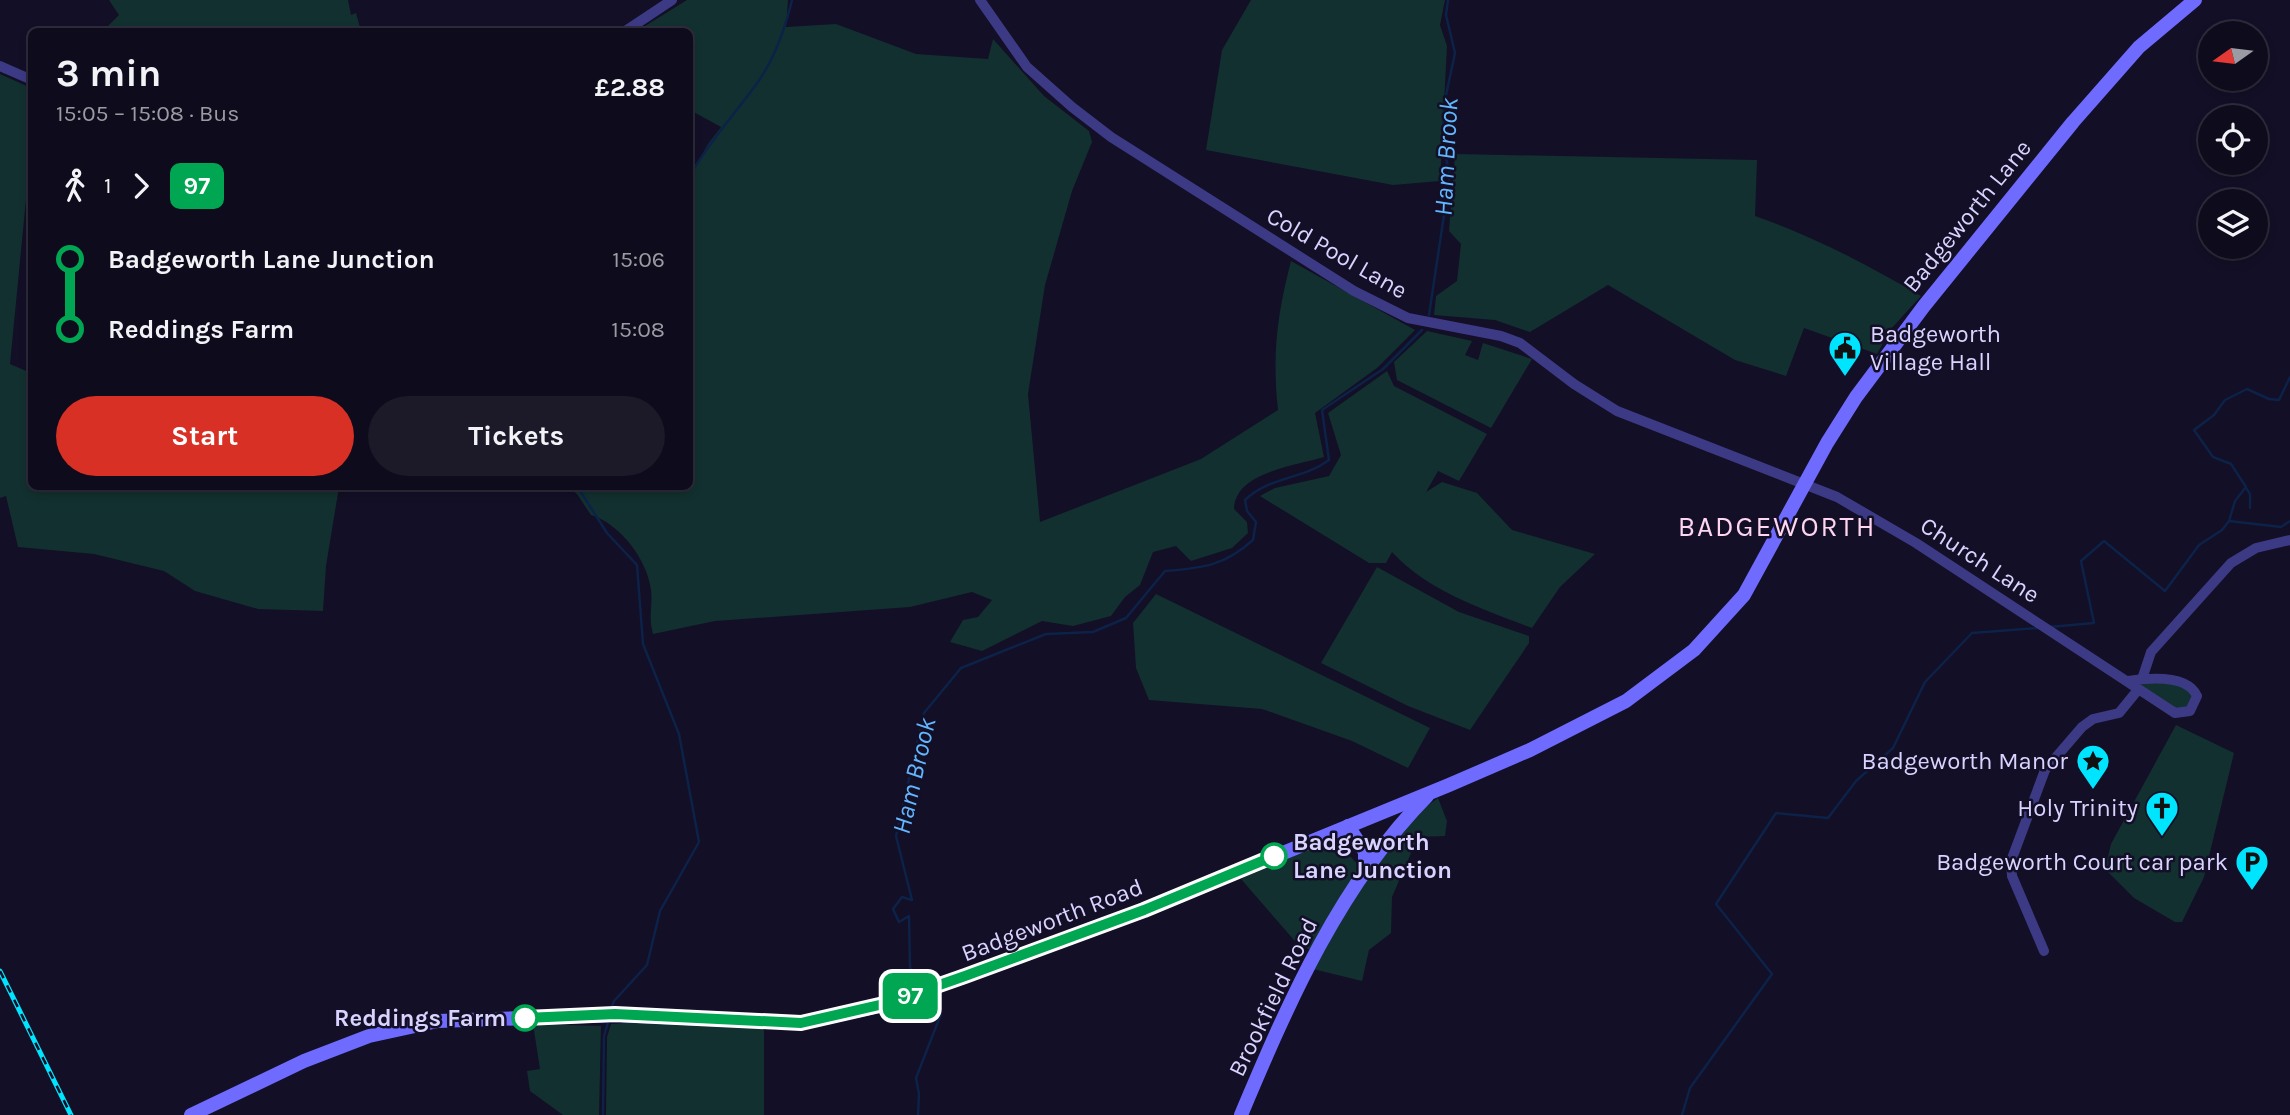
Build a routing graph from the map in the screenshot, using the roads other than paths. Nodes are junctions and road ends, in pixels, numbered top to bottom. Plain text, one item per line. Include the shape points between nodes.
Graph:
1 (672, 0) edge
2 (980, 0) edge
3 (2195, 0) edge
4 (630, 28) edge
5 (0, 66) edge
6 (28, 78) edge
7 (1805, 484) junction
8 (2290, 540) edge
9 (1744, 596) joint
10 (2142, 679) junction
11 (2128, 681) junction
12 (2137, 691) junction
13 (1431, 792) junction
14 (1380, 813) junction
15 (1348, 826) junction
16 (1393, 831) junction
17 (1366, 869) junction
18 (2044, 951) dead end
19 (191, 1115) edge
20 (1241, 1115) edge

1 - 4 street
2 - 7 street, Cold Pool Lane via 1027,66 1082,115 1354,291 1408,318 1520,343 1617,411
3 - 7 street, Badgeworth Lane via 2139,47 1924,306 1856,397
5 - 6 street
7 - 9 street, Badgeworth Lane
7 - 11 street, Church Lane via 1837,497 1916,543
8 - 10 street via 2269,543 2231,563 2151,652
9 - 13 street, Badgeworth Road via 1694,650 1626,701 1530,750
10 - 11 street, Church Lane
10 - 12 street, Church Lane via 2177,681 2197,696 2185,714
11 - 12 street, Church Lane
12 - 18 street via 2119,713 2093,719 2082,727 2045,770 2011,861 2012,876
13 - 14 street, Badgeworth Road
13 - 16 street, Brookfield Road
14 - 15 street, Badgeworth Road
14 - 16 street via 1390,814
15 - 17 street via 1365,852
15 - 19 street, Badgeworth Road via 1144,910 888,1003 801,1023 615,1014 438,1021 356,1041
16 - 17 street, Brookfield Road
17 - 20 street, Brookfield Road via 1298,986

